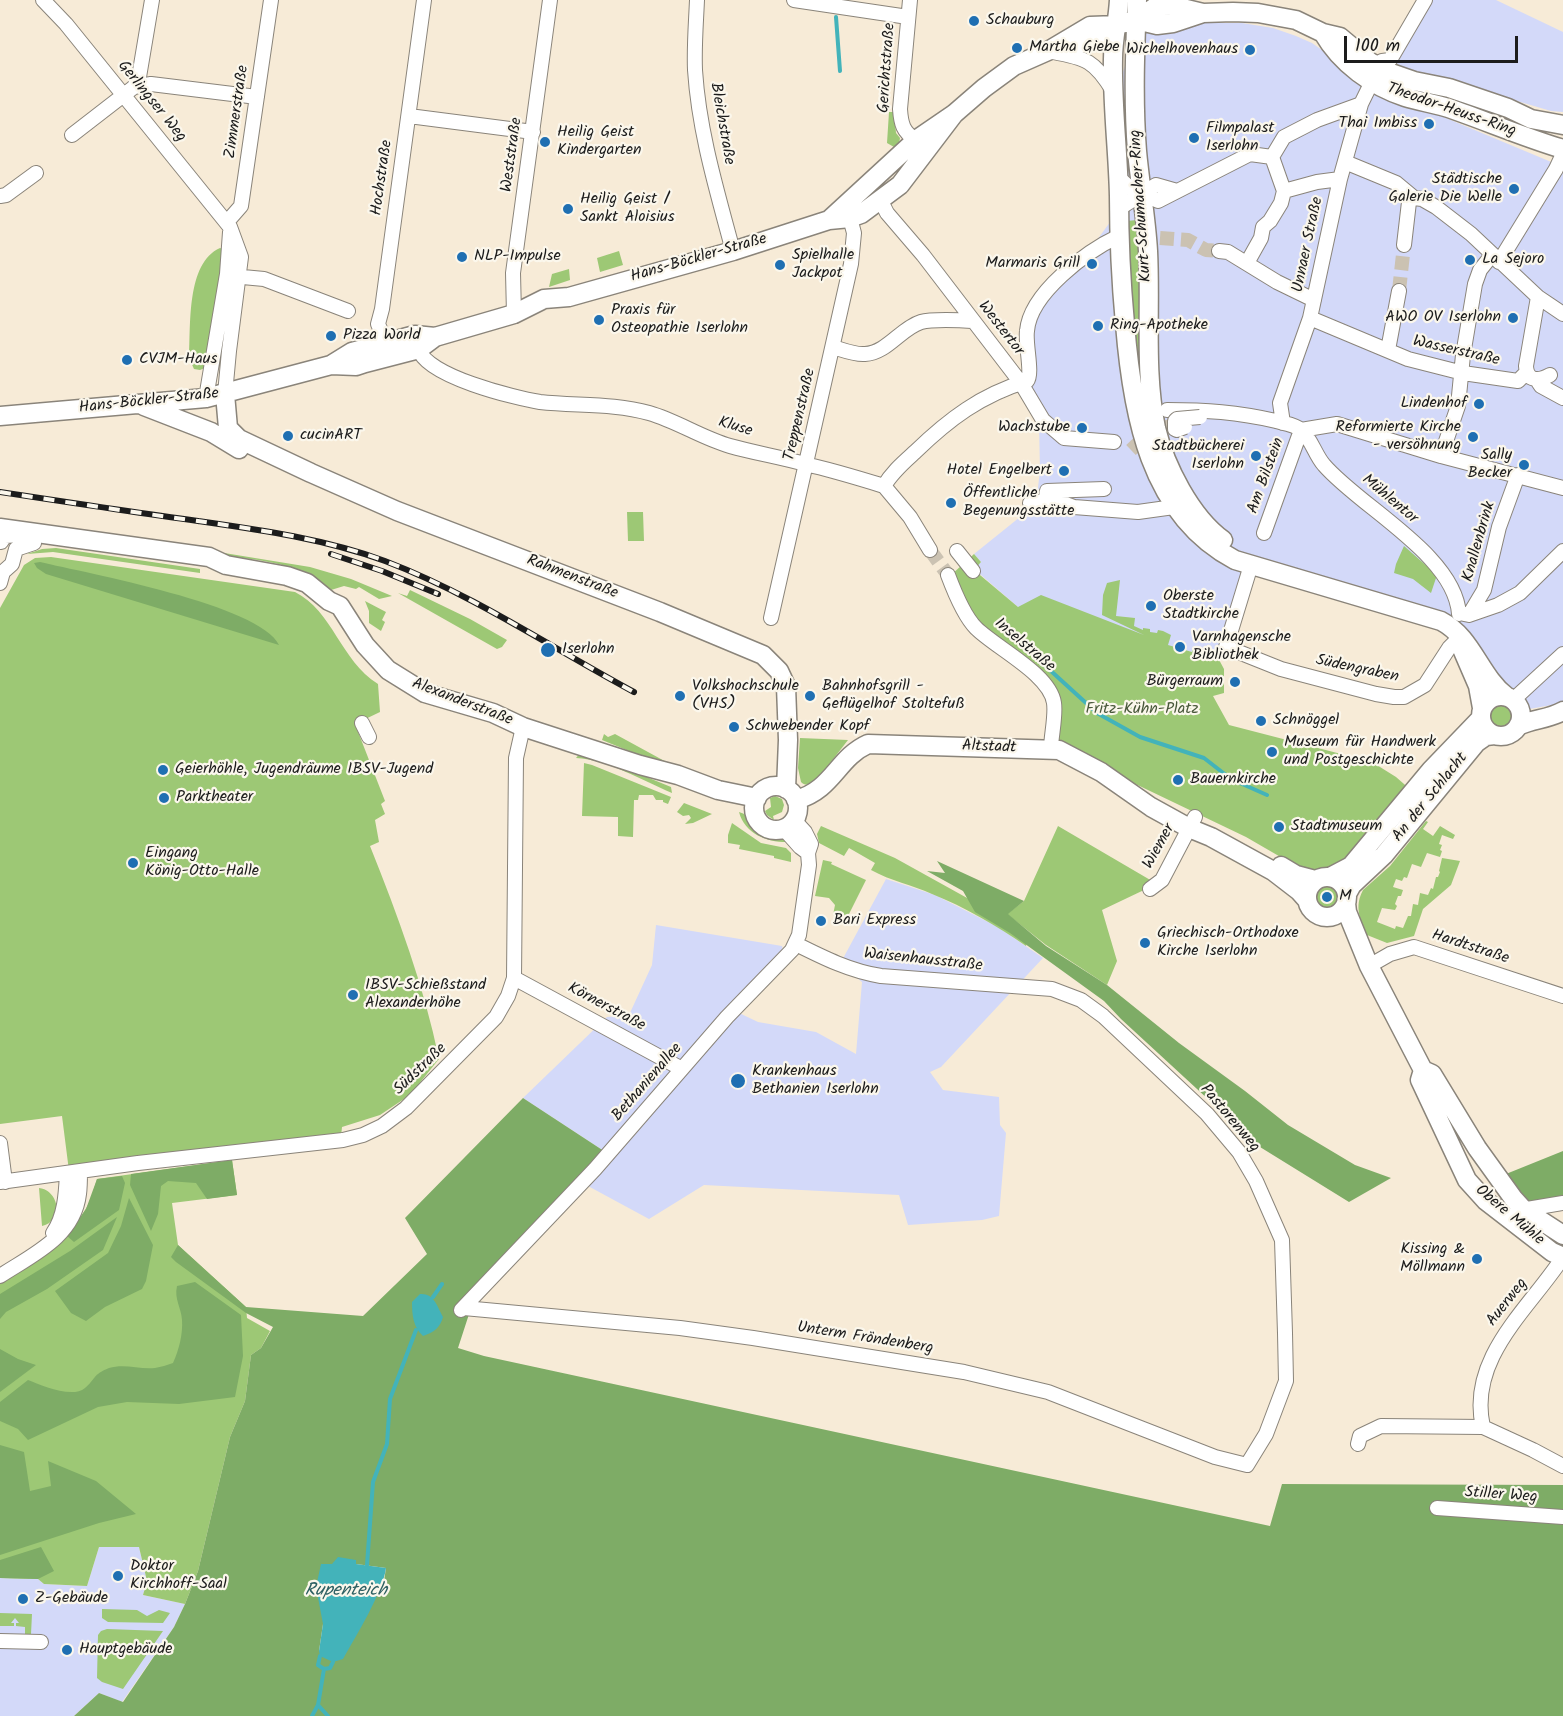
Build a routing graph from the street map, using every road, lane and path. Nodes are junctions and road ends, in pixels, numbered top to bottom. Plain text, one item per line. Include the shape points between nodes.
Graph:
1 (43, 0) edge
2 (152, 0) edge
3 (271, 0) edge
4 (424, 0) edge
5 (550, 0) edge
6 (697, 0) edge
7 (794, 0) edge
8 (910, 0) edge
9 (1119, 0) edge
10 (1137, 0) edge
11 (1182, 0) edge
12 (1425, 0) edge
13 (1203, 13) junction
14 (908, 17) junction
15 (1136, 20) junction
16 (1117, 25) junction
17 (1048, 51) junction
18 (1375, 74) junction
19 (129, 91) junction
20 (1114, 92) junction
21 (257, 97) junction
22 (1361, 104) junction
23 (954, 114) junction
24 (409, 116) junction
25 (1563, 125) edge
26 (533, 132) junction
27 (72, 135) dead end
28 (916, 140) junction
29 (1563, 149) edge
30 (1563, 154) edge
31 (1272, 157) junction
32 (1345, 162) junction
33 (36, 173) dead end
34 (1118, 177) junction
35 (1340, 179) junction
36 (1284, 191) junction
37 (1143, 195) junction
38 (0, 196) edge
39 (884, 197) junction
40 (1414, 198) junction
41 (1119, 212) junction
42 (850, 219) junction
43 (829, 220) junction
44 (229, 225) junction
45 (1119, 236) junction
46 (1404, 245) tunnel mouth
47 (733, 251) junction
48 (1219, 251) tunnel mouth
49 (1496, 258) junction
50 (1247, 263) junction
51 (233, 276) junction
52 (1399, 291) tunnel mouth
53 (1538, 297) junction
54 (1314, 300) junction
55 (348, 311) dead end
56 (514, 314) junction
57 (1563, 314) edge
58 (1310, 318) junction
59 (972, 321) junction
60 (435, 337) junction
61 (833, 347) junction
62 (419, 349) junction
63 (1388, 350) junction
64 (384, 351) junction
65 (1462, 374) junction
66 (1550, 375) dead end
67 (1532, 377) junction
68 (1021, 383) junction
69 (1132, 392) junction
70 (1151, 392) junction
71 (225, 394) junction
72 (206, 398) junction
73 (1563, 398) edge
74 (140, 405) junction
75 (1167, 410) dead end
76 (1223, 411) junction
77 (0, 416) edge
78 (1198, 417) tunnel mouth
79 (1283, 423) junction
80 (1301, 430) junction
81 (219, 437) junction
82 (1114, 442) dead end
83 (1441, 456) junction
84 (806, 464) junction
85 (311, 473) junction
86 (1518, 475) junction
87 (884, 486) junction
88 (1563, 488) edge
89 (1104, 489) dead end
90 (1045, 500) junction
91 (1030, 503) dead end
92 (1174, 507) junction
93 (1264, 533) dead end
94 (8, 539) edge
95 (930, 550) tunnel mouth
96 (957, 551) dead end
97 (1563, 552) edge
98 (226, 565) junction
99 (1251, 565) junction
100 (973, 571) dead end
101 (1, 573) edge
102 (948, 575) tunnel mouth
103 (771, 618) dead end
104 (1459, 626) junction
105 (1563, 654) edge
106 (1512, 700) junction
107 (1563, 709) edge
108 (1482, 713) junction
109 (362, 723) dead end
110 (1518, 726) junction
111 (524, 727) junction
112 (1495, 735) junction
113 (369, 737) dead end
114 (1051, 749) junction
115 (755, 804) junction
116 (789, 806) junction
117 (1192, 823) junction
118 (1323, 879) junction
119 (1150, 889) dead end
120 (1347, 899) junction
121 (1307, 900) junction
122 (1328, 917) junction
123 (796, 944) junction
124 (1369, 966) junction
125 (514, 978) junction
126 (1052, 989) joint
127 (1563, 996) edge
128 (682, 1069) junction
129 (1423, 1070) junction
130 (0, 1143) edge
131 (73, 1172) junction
132 (3, 1182) edge
133 (1563, 1203) edge
134 (1517, 1214) junction
135 (1563, 1235) edge
136 (1563, 1257) edge
137 (0, 1276) edge
138 (462, 1309) joint
139 (1483, 1426) junction
140 (1358, 1444) dead end
141 (1247, 1465) joint
142 (1563, 1466) edge
143 (1437, 1508) dead end
144 (1563, 1517) edge
145 (0, 1641) edge
146 (40, 1642) dead end

1 - 19 street, Gerlingser Weg
2 - 19 street via 139,77
3 - 21 street, Zimmerstraße
4 - 24 street, Hochstraße
5 - 26 street, Weststraße
6 - 47 street, Bleichstraße via 695,67 699,104 711,171
7 - 14 street
8 - 14 street, Gerichtstraße
9 - 16 main road, Kurt-Schumacher-Ring
10 - 15 main road, Kurt-Schumacher-Ring
11 - 13 main road
12 - 18 street, Unnaer Straße via 1390,60 1382,61
13 - 15 main road, Theodor-Heuss-Ring via 1157,25
13 - 15 main road, Theodor-Heuss-Ring via 1170,5 1155,7
13 - 18 main road, Theodor-Heuss-Ring via 1233,12 1296,20 1323,33 1332,48
14 - 28 street, Gerichtstraße via 900,109 906,134
15 - 16 main road, Theodor-Heuss-Ring
15 - 37 main road, Kurt-Schumacher-Ring via 1137,151
16 - 17 main road, Hans-Böckler-Straße via 1094,41
16 - 17 main road, Hans-Böckler-Straße via 1090,26
16 - 20 main road, Kurt-Schumacher-Ring
17 - 20 street via 1094,64
17 - 23 main road, Hans-Böckler-Straße via 1014,66
18 - 22 street, Unnaer Straße
18 - 25 main road, Theodor-Heuss-Ring via 1449,88 1531,119
18 - 29 main road, Theodor-Heuss-Ring via 1381,88
19 - 21 street via 151,84
19 - 27 street
19 - 44 street, Gerlingser Weg
20 - 34 main road, Kurt-Schumacher-Ring
21 - 44 street, Zimmerstraße via 241,206
22 - 31 street via 1284,137
22 - 32 street, Unnaer Straße
23 - 28 main road, Hans-Böckler-Straße
23 - 39 main road, Hans-Böckler-Straße via 900,185
24 - 26 street
24 - 64 street, Hochstraße via 378,324
26 - 56 street, Weststraße via 513,273
28 - 39 street via 915,152
28 - 43 main road, Hans-Böckler-Straße
30 - 49 street
31 - 36 street
31 - 37 street via 1250,154 1177,191 1156,185
32 - 35 street, Unnaer Straße
32 - 40 street via 1396,183
33 - 38 street
34 - 37 street
34 - 41 main road, Kurt-Schumacher-Ring
35 - 36 street
35 - 54 street, Unnaer Straße
36 - 50 street
37 - 41 street
37 - 70 main road, Kurt-Schumacher-Ring
39 - 42 main road, Hans-Böckler-Straße
39 - 59 street, Westertor via 886,213
40 - 46 street via 1409,202
40 - 49 street via 1436,207
41 - 45 main road, Kurt-Schumacher-Ring
42 - 43 main road, Hans-Böckler-Straße
42 - 61 street, Treppenstraße via 854,233 851,264
43 - 47 main road, Hans-Böckler-Straße
44 - 51 street
45 - 68 street via 1068,271 1039,299 1027,329 1030,377
45 - 69 main road, Kurt-Schumacher-Ring
47 - 56 main road, Hans-Böckler-Straße via 569,297 544,299
48 - 50 street
49 - 53 street
49 - 65 street via 1480,270 1475,284
50 - 54 street
51 - 55 street via 264,279
51 - 71 street
51 - 72 street
52 - 63 street
53 - 57 street
53 - 67 street via 1526,366
54 - 58 street, Unnaer Straße
56 - 60 main road, Hans-Böckler-Straße
58 - 63 street, Wasserstraße
58 - 79 street, Unnaer Straße via 1280,403
59 - 61 street via 923,321 869,354
59 - 68 street, Westertor
60 - 62 main road, Hans-Böckler-Straße
60 - 64 main road, Hans-Böckler-Straße via 415,335
61 - 84 street, Treppenstraße
62 - 64 main road, Hans-Böckler-Straße
62 - 84 street, Kluse via 431,366 486,388 538,401 636,410 727,445
63 - 65 street, Wasserstraße
64 - 71 main road, Hans-Böckler-Straße
65 - 67 street, Wasserstraße via 1518,381
65 - 83 street via 1458,406
66 - 67 street
67 - 73 street
68 - 82 street, Westertor via 1043,420 1064,438
68 - 87 street via 960,412 897,469
69 - 70 street
69 - 92 main road, Kurt-Schumacher-Ring via 1149,456
70 - 99 main road, Kurt-Schumacher-Ring via 1164,452 1187,501 1207,526
71 - 72 main road, Hans-Böckler-Straße
71 - 85 main road, Rahmenstraße via 228,428 239,439
72 - 74 main road, Hans-Böckler-Straße
72 - 81 main road
74 - 77 main road, Hans-Böckler-Straße
74 - 81 main road, Rahmenstraße
75 - 76 street
76 - 78 street
76 - 79 street
79 - 80 street
80 - 83 street via 1337,424
80 - 93 street, Am Bilstein
80 - 104 street, Mühlentor via 1323,464 1433,561 1457,600
81 - 85 main road, Rahmenstraße via 265,461
83 - 86 street
84 - 87 street, Kluse
84 - 103 street, Treppenstraße
85 - 116 main road, Rahmenstraße via 754,651 776,666 788,696 787,722 779,749
86 - 88 street
86 - 104 street, Knallenbrink via 1499,527 1484,590
87 - 95 street via 910,517
89 - 90 street via 1047,491
90 - 91 street
90 - 92 street via 1074,507 1138,512
92 - 99 main road, Kurt-Schumacher-Ring via 1210,544
94 - 98 main road, Alexanderstraße via 208,568
94 - 98 main road, Alexanderstraße via 191,554
94 - 101 street via 12,564
96 - 100 street
97 - 104 street via 1520,593
98 - 111 main road, Alexanderstraße via 307,583 329,600 332,615 357,653 389,684 443,709
99 - 104 main road, Kurt-Schumacher-Ring
99 - 104 street, Südengraben via 1226,647 1281,669 1377,694 1404,697 1425,685 1454,643
102 - 114 street, Inselstraße via 975,627 1049,688 1054,703
104 - 106 main road via 1497,690
104 - 108 main road via 1478,686
105 - 106 street
106 - 107 main road via 1526,708
106 - 108 main road via 1493,697
106 - 110 main road via 1521,714
107 - 110 main road via 1552,717
108 - 112 main road via 1484,727
108 - 118 main road, An der Schlacht via 1351,866
109 - 113 street
110 - 112 main road via 1509,734
111 - 115 main road, Alexanderstraße via 678,775
111 - 125 street, Südstraße via 516,758
112 - 120 main road, An der Schlacht via 1476,743 1384,855 1352,885
114 - 116 main road, Altstadt via 872,744 861,747 827,796 814,806
114 - 117 main road, Altstadt via 1075,758
115 - 116 main road, Altstadt via 763,790
115 - 116 main road via 756,818 773,830
116 - 123 street, Bethanienallee via 808,853
117 - 118 main road, Altstadt via 1248,844 1296,875
117 - 119 street, Wiemer via 1162,880
117 - 121 main road, Altstadt via 1273,871
118 - 120 main road via 1342,883
118 - 121 main road via 1309,888
120 - 122 main road via 1340,912
120 - 124 main road, Obere Mühle via 1347,912
121 - 122 main road via 1314,912
122 - 124 main road, Obere Mühle
123 - 126 street, Waisenhausstraße via 838,965 868,974
123 - 128 street, Bethanienallee
124 - 127 street, Hardtstraße via 1414,947
124 - 129 main road, Obere Mühle
125 - 128 street, Körnerstraße
125 - 131 street, Südstraße via 493,1021 406,1108 363,1135
126 - 141 street, Pastorenweg via 1081,1000 1103,1016 1207,1114 1239,1152 1282,1240 1286,1381 1266,1434
128 - 138 street, Bethanienallee via 595,1169
129 - 134 main road, Obere Mühle via 1432,1074
129 - 134 main road, Obere Mühle via 1420,1080 1467,1180 1486,1202
130 - 132 street
131 - 132 street, Südstraße
131 - 137 street via 80,1194 62,1235
133 - 134 street
134 - 135 main road, Obere Mühle
134 - 136 main road, Obere Mühle via 1552,1252
136 - 139 street, Auerweg via 1499,1340 1479,1401
138 - 141 street, Unterm Fröndenberg via 680,1328 963,1372 1048,1392 1215,1457
139 - 140 street via 1381,1426 1360,1436
139 - 142 street
143 - 144 street, Stiller Weg
145 - 146 street

